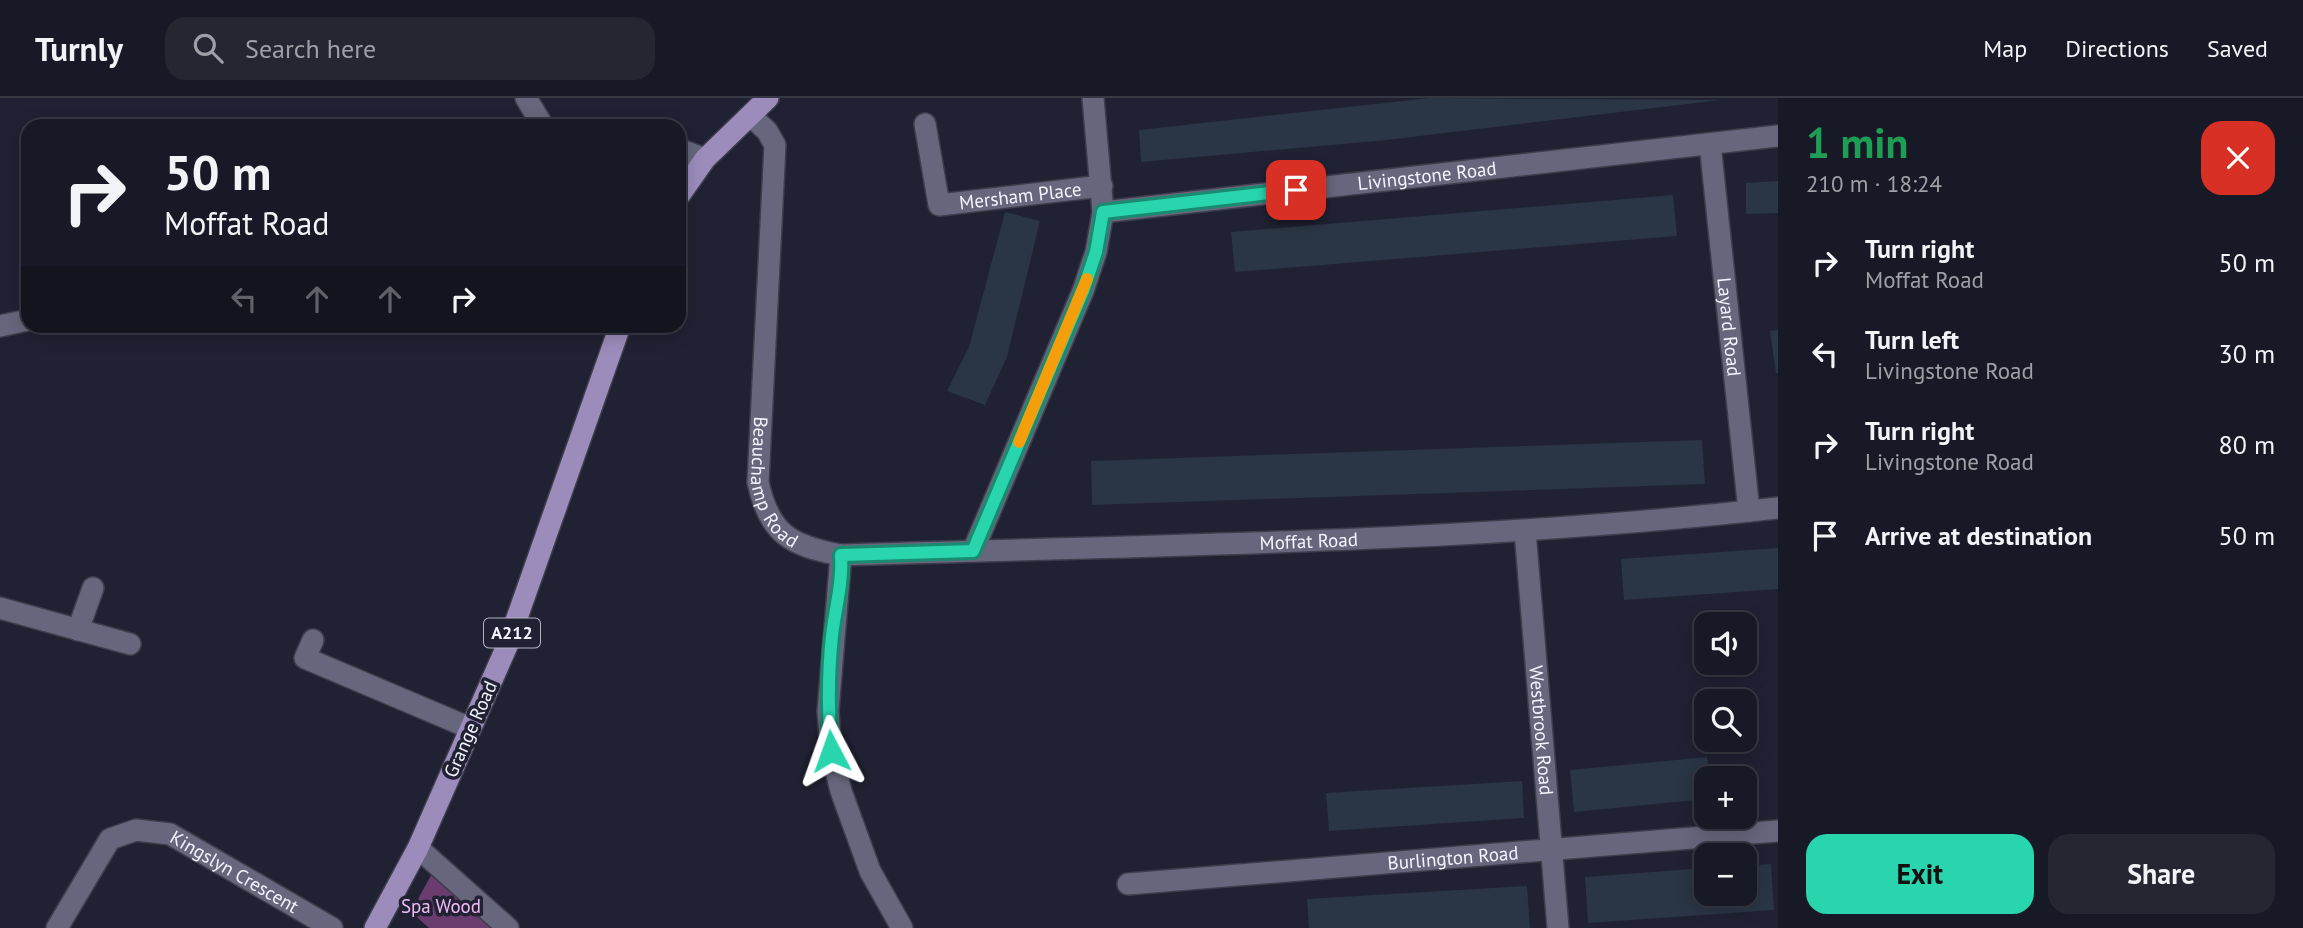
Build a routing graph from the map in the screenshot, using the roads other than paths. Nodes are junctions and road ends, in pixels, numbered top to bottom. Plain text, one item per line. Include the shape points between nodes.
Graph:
1 (526, 98) edge
2 (768, 98) edge
3 (1093, 98) edge
4 (751, 116) junction
5 (539, 119) edge
6 (925, 124) dead end
7 (1778, 136) edge
8 (1710, 144) junction
9 (686, 152) edge
10 (705, 159) junction
11 (686, 186) edge
12 (1102, 186) junction
13 (1103, 212) junction
14 (21, 322) edge
15 (0, 326) edge
16 (618, 333) edge
17 (1778, 508) edge
18 (1749, 511) junction
19 (1525, 531) junction
20 (973, 551) junction
21 (841, 555) junction
22 (93, 588) dead end
23 (0, 608) edge
24 (78, 630) junction
25 (313, 640) dead end
26 (130, 644) dead end
27 (470, 728) junction
28 (1778, 831) edge
29 (418, 848) junction
30 (1552, 849) junction
31 (1128, 884) dead end
32 (57, 928) edge
33 (332, 928) edge
34 (375, 928) edge
35 (508, 928) edge
36 (902, 928) edge
37 (1558, 928) edge

1 - 5 street
2 - 4 main road
3 - 12 street
4 - 10 main road
4 - 21 street, Beauchamp Road via 775,145 758,482 764,509 784,534 814,550
6 - 12 street, Mersham Place via 939,205
7 - 8 street, Livingstone Road
8 - 13 street, Livingstone Road
8 - 18 street, Layard Road
9 - 10 street
10 - 11 main road
12 - 13 street
13 - 20 street via 1083,291
14 - 15 street
16 - 27 main road, Grange Road / A212 via 507,646
17 - 18 street, Moffat Road
18 - 19 street, Moffat Road
19 - 20 street, Moffat Road
19 - 30 street, Westbrook Road
20 - 21 street, Moffat Road
21 - 36 street via 832,637 831,751 870,871
22 - 24 street
23 - 24 street
24 - 26 street
25 - 27 street via 305,658
27 - 29 main road, Grange Road / A212
28 - 30 street, Burlington Road
29 - 34 main road, Grange Road / A212
29 - 35 street
30 - 31 street, Burlington Road
30 - 37 street, Westbrook Road
32 - 33 street, Kingslyn Crescent via 110,839 136,830 170,834

